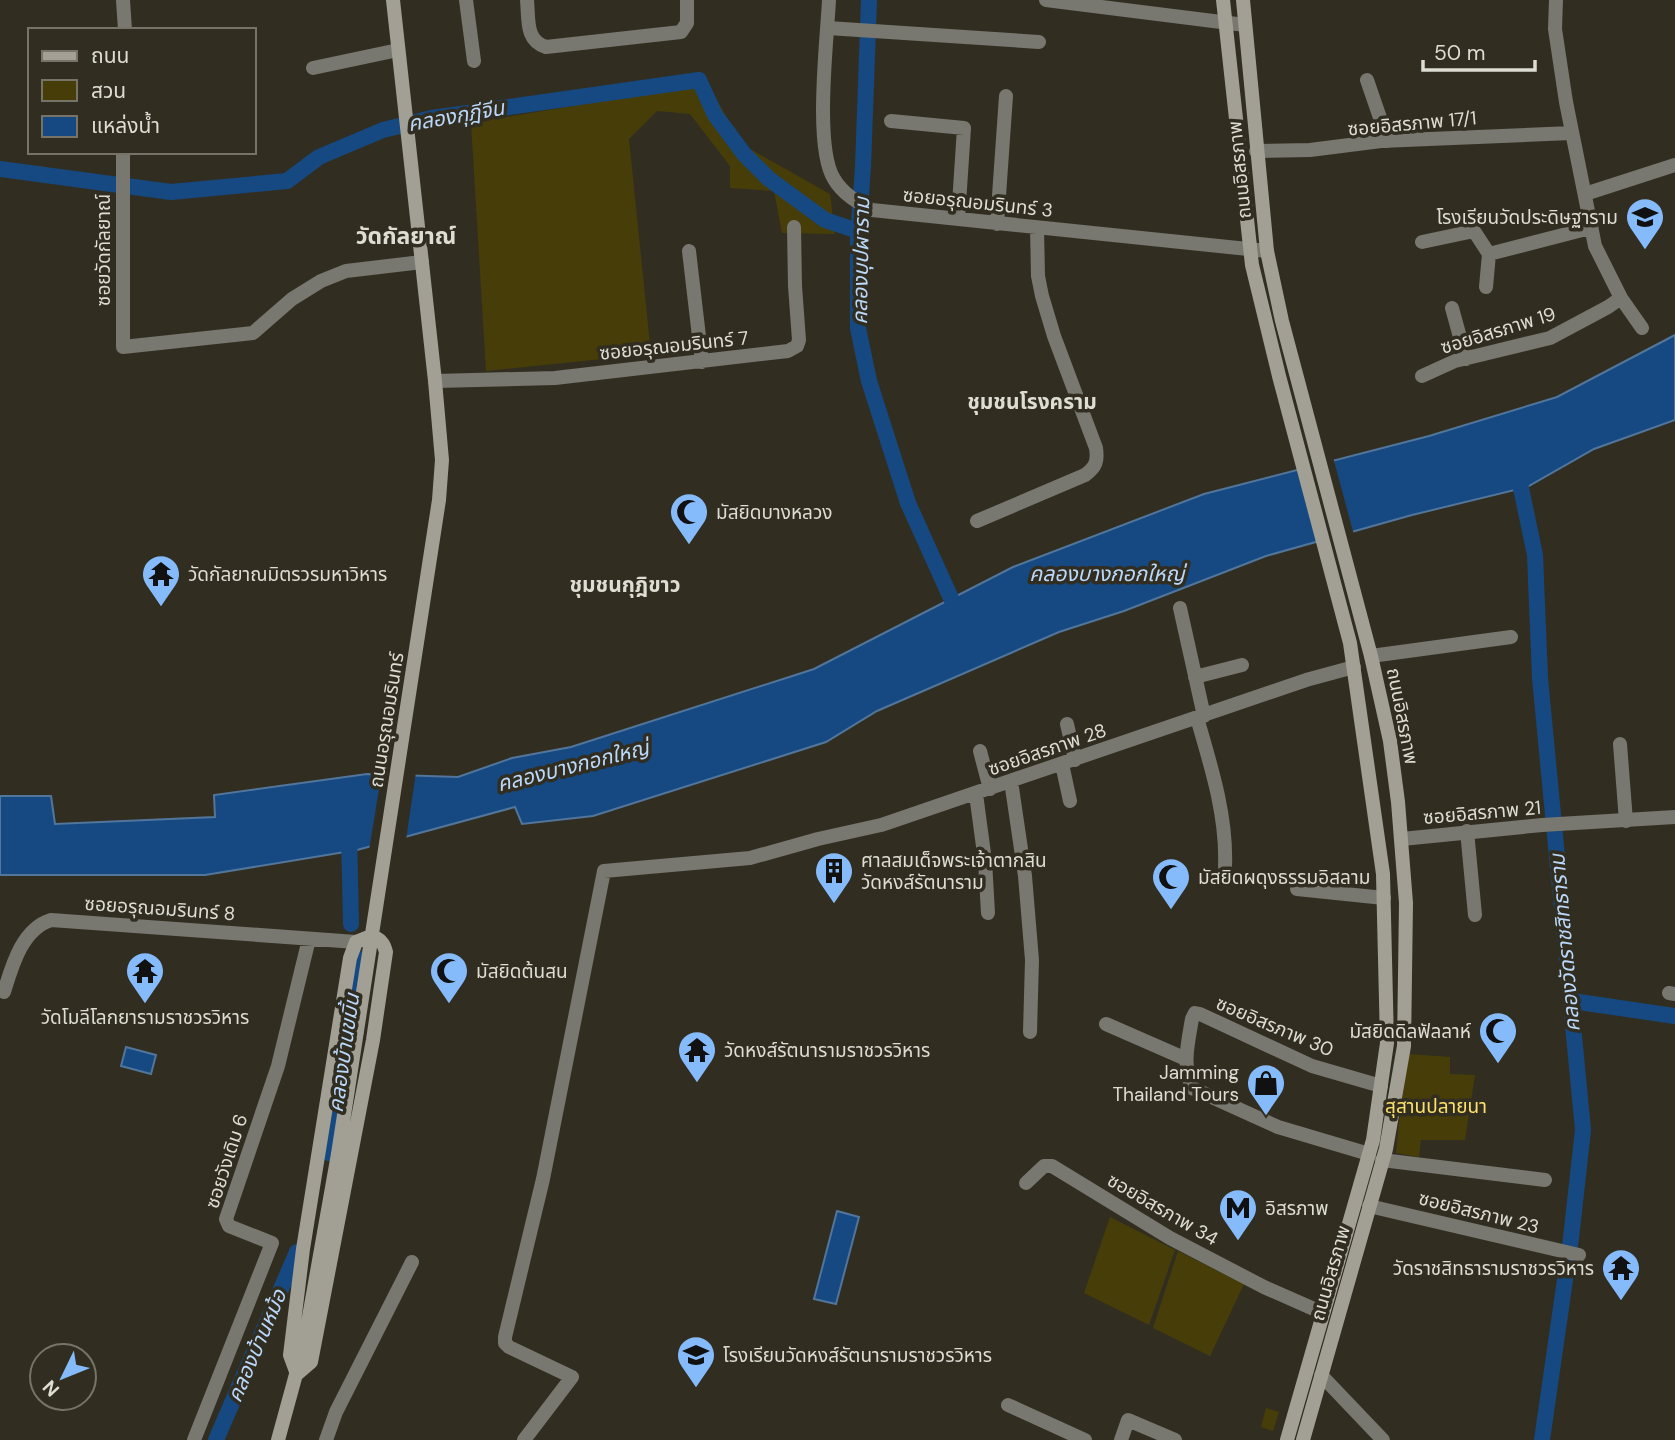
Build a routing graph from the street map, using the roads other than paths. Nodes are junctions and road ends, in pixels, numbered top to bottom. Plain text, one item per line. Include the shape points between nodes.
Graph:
1 (123, 0) edge
2 (393, 0) edge
3 (466, 0) edge
4 (527, 0) edge
5 (687, 0) edge
6 (829, 0) edge
7 (1046, 0) edge
8 (1223, 0) edge
9 (1243, 0) edge
10 (1556, 0) edge
11 (1225, 23) junction
12 (1245, 24) junction
13 (125, 28) edge
14 (828, 28) junction
15 (1039, 43) dead end
16 (398, 50) junction
17 (474, 61) dead end
18 (313, 68) dead end
19 (1367, 80) dead end
20 (1006, 96) dead end
21 (891, 121) dead end
22 (1571, 133) junction
23 (1388, 141) junction
24 (1256, 151) junction
25 (123, 154) edge
26 (1675, 165) edge
27 (1585, 194) junction
28 (958, 219) junction
29 (997, 224) junction
30 (794, 227) dead end
31 (1037, 228) junction
32 (1590, 228) junction
33 (1422, 242) dead end
34 (689, 251) dead end
35 (1250, 251) junction
36 (1267, 251) junction
37 (1489, 254) junction
38 (422, 262) junction
39 (1486, 287) dead end
40 (1621, 298) junction
41 (1452, 308) dead end
42 (1642, 328) dead end
43 (1466, 359) junction
44 (702, 362) junction
45 (1422, 376) dead end
46 (435, 381) junction
47 (977, 521) dead end
48 (1180, 608) dead end
49 (1511, 637) dead end
50 (1369, 650) junction
51 (1242, 665) dead end
52 (1354, 667) junction
53 (1195, 677) junction
54 (1201, 717) junction
55 (1067, 724) dead end
56 (1620, 744) dead end
57 (980, 751) dead end
58 (1069, 762) junction
59 (1011, 781) junction
60 (990, 789) junction
61 (976, 794) junction
62 (1070, 801) dead end
63 (1675, 817) edge
64 (1626, 821) junction
65 (1467, 831) junction
66 (1378, 839) junction
67 (1402, 839) junction
68 (1225, 866) dead end
69 (1297, 889) dead end
70 (1384, 898) junction
71 (988, 913) dead end
72 (1475, 915) dead end
73 (309, 939) junction
74 (356, 942) junction
75 (4, 992) dead end
76 (1106, 1024) dead end
77 (1030, 1032) dead end
78 (1186, 1059) junction
79 (1381, 1086) junction
80 (1376, 1157) junction
81 (1545, 1180) dead end
82 (1026, 1183) dead end
83 (1369, 1206) junction
84 (1579, 1255) dead end
85 (412, 1262) dead end
86 (1323, 1313) junction
87 (297, 1374) junction
88 (1321, 1375) junction
89 (1009, 1405) dead end
90 (194, 1440) edge
91 (278, 1440) edge
92 (326, 1440) edge
93 (524, 1440) edge
94 (1085, 1440) edge
95 (1121, 1440) edge
96 (1174, 1440) edge
97 (1287, 1440) edge
98 (1303, 1440) edge
99 (1383, 1440) edge

1 - 13 street
2 - 16 main road, ถนนอรุณอมรินทร์
3 - 17 street
4 - 5 street via 531,38 547,47 681,33 687,23
6 - 14 street, ซอยอรุณอมรินทร์ 3
7 - 11 street
8 - 11 main road
9 - 12 main road, ถนนอิสรภาพ
10 - 22 street via 1555,29
11 - 12 street
11 - 35 main road
12 - 24 main road, ถนนอิสรภาพ
14 - 15 street
14 - 28 street, ซอยอรุณอมรินทร์ 3 via 824,118 827,162 833,178 845,193 872,210
16 - 18 street
16 - 38 main road, ถนนอรุณอมรินทร์
19 - 23 street
20 - 29 street
21 - 28 street via 964,128
22 - 23 street, ซอยอิสรภาพ 17/1
22 - 27 street
23 - 24 street, ซอยอิสรภาพ 17/1
24 - 36 main road, ถนนอิสรภาพ
25 - 38 street, ซอยวัดกัลยาณ์ via 123,347 253,333 321,281 346,271
26 - 27 street
27 - 32 street
28 - 29 street, ซอยอรุณอมรินทร์ 3
29 - 31 street, ซอยอรุณอมรินทร์ 3
30 - 44 street, ซอยอรุณอมรินทร์ 7 via 797,346
31 - 35 street, ซอยอรุณอมรินทร์ 3
31 - 47 street via 1041,296 1098,459 1085,475
32 - 37 street
32 - 40 street
33 - 37 street via 1474,230
34 - 44 street
35 - 36 street, ซอยอรุณอมรินทร์ 3
35 - 52 main road
36 - 50 main road, ถนนอิสรภาพ
37 - 39 street
38 - 46 main road, ถนนอรุณอมรินทร์
40 - 42 street
40 - 43 street, ซอยอิสรภาพ 19 via 1550,338
41 - 43 street
43 - 45 street, ซอยอิสรภาพ 19
44 - 46 street, ซอยอรุณอมรินทร์ 7 via 555,377
46 - 87 main road, ถนนอรุณอมรินทร์ via 442,460 439,500 338,1154
48 - 53 street
49 - 50 street
50 - 67 main road, ถนนอิสรภาพ via 1390,741
51 - 53 street
52 - 54 street, ซอยอิสรภาพ 28
52 - 66 main road
53 - 54 street
54 - 58 street, ซอยอิสรภาพ 28
54 - 68 street
55 - 58 street
56 - 64 street
57 - 60 street
58 - 59 street, ซอยอิสรภาพ 28
58 - 62 street
59 - 60 street, ซอยอิสรภาพ 28
59 - 77 street via 1032,960
60 - 61 street, ซอยอิสรภาพ 28
61 - 71 street
61 - 93 street, ซอยอิสรภาพ 28 via 881,825 750,858 604,871 543,1179 505,1336 509,1347 572,1377
63 - 64 street, ซอยอิสรภาพ 21
64 - 65 street, ซอยอิสรภาพ 21
65 - 67 street, ซอยอิสรภาพ 21
65 - 72 street
66 - 67 main road
66 - 70 main road
67 - 80 main road, ถนนอิสรภาพ via 1404,1046
69 - 70 street
70 - 79 main road via 1387,1043
73 - 74 street, ซอยอรุณอมรินทร์ 8
73 - 75 street, ซอยอรุณอมรินทร์ 8 via 51,920 37,927 16,955
73 - 90 street, ซอยวังเดิม 6 via 278,1066 226,1219 229,1226 272,1243
74 - 87 main road via 303,1249 290,1355
74 - 87 main road via 371,936 384,944 386,953 323,1306 311,1362
76 - 78 street
78 - 79 street, ซอยอิสรภาพ 30 via 1195,1013 1312,1066
78 - 80 street via 1192,1088 1278,1127
79 - 80 main road via 1373,1140
80 - 81 street
80 - 83 main road, ถนนอิสรภาพ
80 - 86 main road
82 - 86 street, ซอยอิสรภาพ 34 via 1044,1166 1052,1167 1171,1238
83 - 84 street, ซอยอิสรภาพ 23
83 - 88 main road, ถนนอิสรภาพ
85 - 92 street
86 - 97 main road
87 - 91 main road, ถนนอรุณอมรินทร์
88 - 98 main road, ถนนอิสรภาพ
88 - 99 street
89 - 94 street
95 - 96 street via 1128,1420

